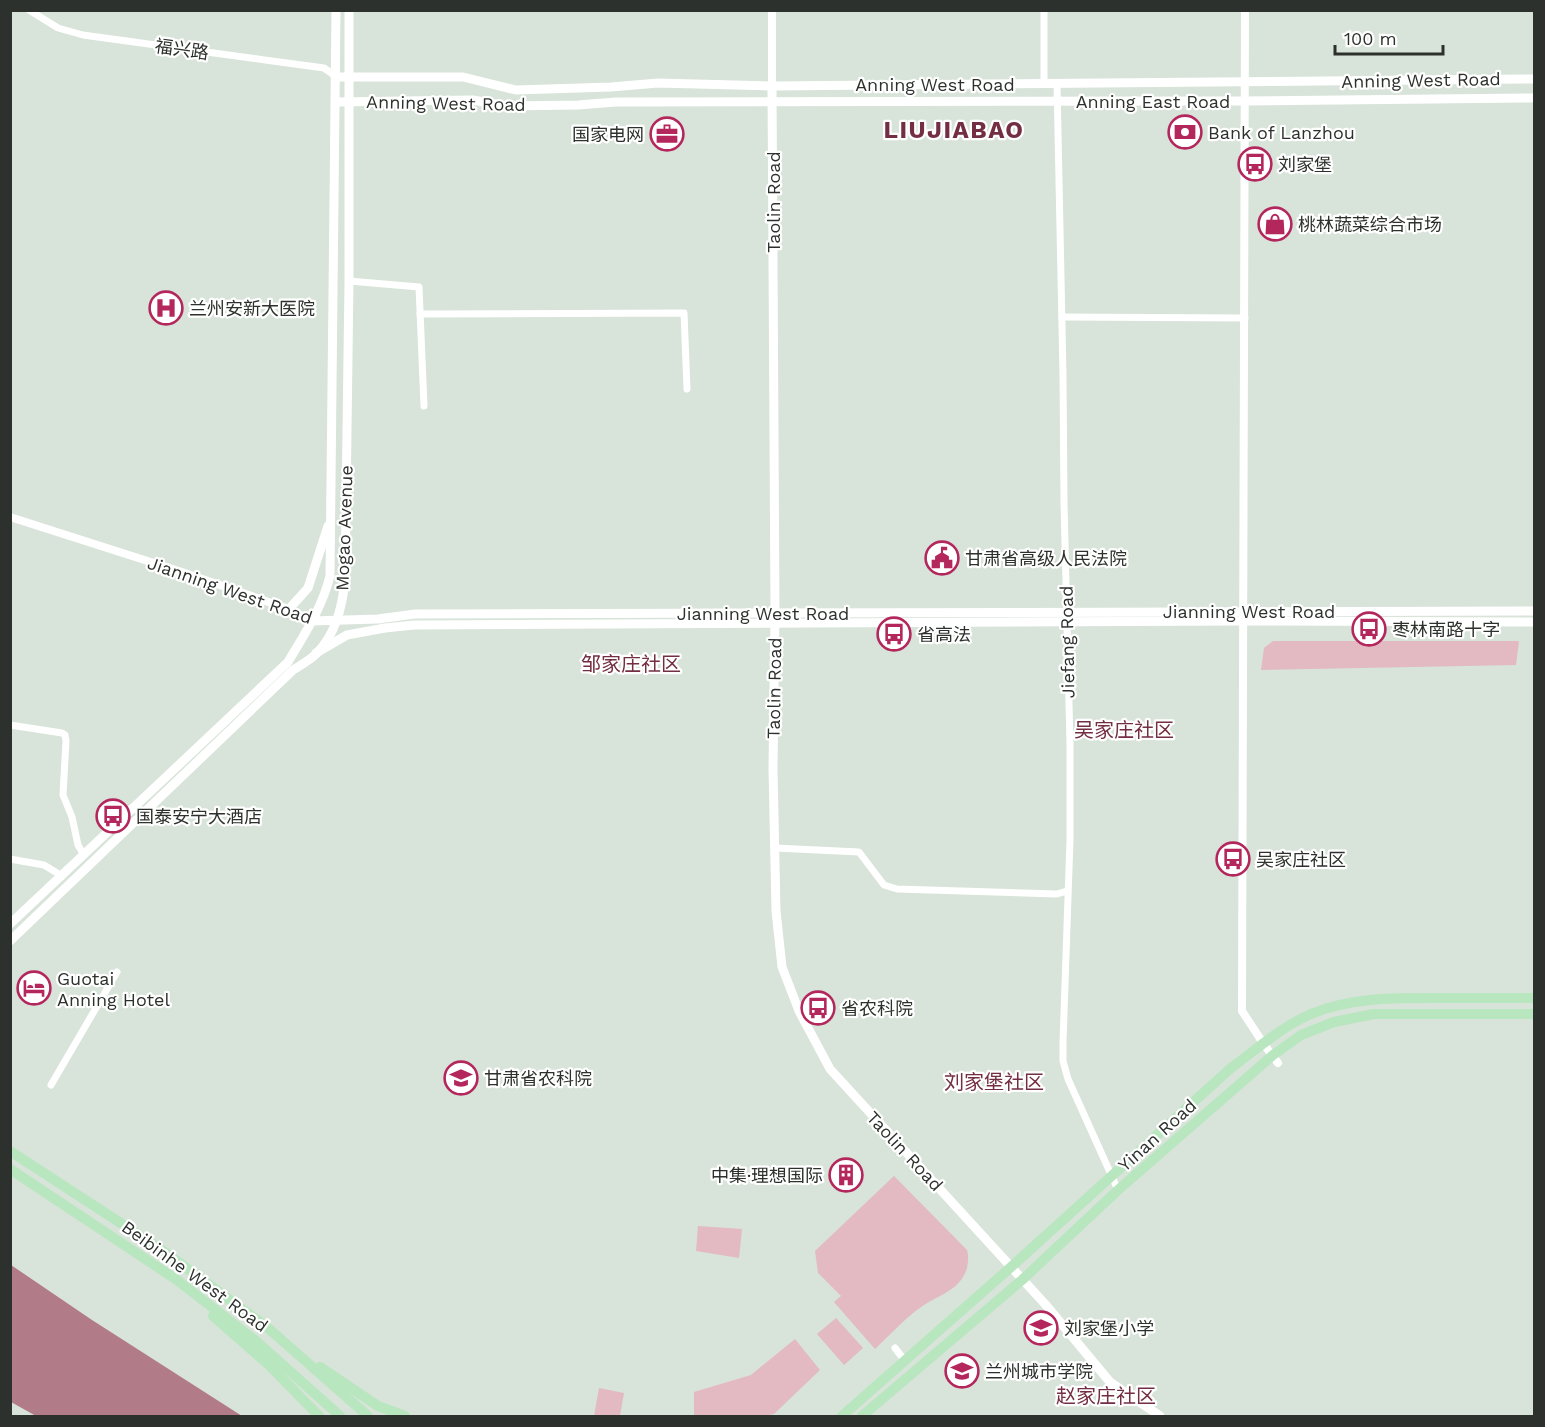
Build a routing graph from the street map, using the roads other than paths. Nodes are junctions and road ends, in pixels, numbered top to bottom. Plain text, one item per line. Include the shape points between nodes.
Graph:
1 (29, 10) edge
2 (336, 10) edge
3 (349, 10) edge
4 (772, 10) edge
5 (1044, 10) edge
6 (1245, 10) edge
7 (337, 77) junction
8 (350, 78) junction
9 (1534, 79) edge
10 (1245, 82) junction
11 (1044, 83) junction
12 (1057, 83) junction
13 (772, 86) junction
14 (1534, 98) edge
15 (350, 101) junction
16 (1058, 101) junction
17 (1245, 101) junction
18 (336, 102) junction
19 (772, 103) junction
20 (349, 281) junction
21 (420, 314) junction
22 (1062, 317) junction
23 (1245, 318) junction
24 (687, 388) dead end
25 (424, 406) dead end
26 (10, 517) edge
27 (331, 518) junction
28 (289, 609) junction
29 (1534, 611) edge
30 (1243, 616) junction
31 (775, 617) junction
32 (1066, 617) junction
33 (312, 621) junction
34 (1534, 622) edge
35 (335, 625) junction
36 (347, 635) junction
37 (316, 654) junction
38 (10, 725) edge
39 (775, 848) junction
40 (84, 855) junction
41 (10, 859) edge
42 (62, 876) junction
43 (1067, 891) junction
44 (10, 924) edge
45 (10, 941) edge
46 (117, 972) dead end
47 (1534, 998) edge
48 (1534, 1014) edge
49 (1263, 1043) junction
50 (1276, 1059) junction
51 (51, 1085) dead end
52 (10, 1151) edge
53 (10, 1169) edge
54 (1111, 1176) junction
55 (1118, 1190) junction
56 (1011, 1267) junction
57 (177, 1280) junction
58 (1022, 1280) junction
59 (287, 1344) junction
60 (895, 1348) dead end
61 (905, 1361) junction
62 (320, 1416) edge
63 (340, 1416) edge
64 (368, 1416) edge
65 (405, 1416) edge
66 (842, 1416) edge
67 (862, 1416) edge
68 (1160, 1416) edge

1 - 7 street, 福兴路 via 58,28 83,35 324,68
2 - 7 main road, Mogao Avenue
3 - 8 main road, Mogao Avenue
4 - 13 street, Taolin Road
5 - 11 street
6 - 10 street
7 - 8 main road, Anning West Road
7 - 18 main road, Mogao Avenue
8 - 13 main road, Anning West Road via 463,77 516,90 658,83
8 - 15 main road, Mogao Avenue
9 - 10 main road, Anning West Road
10 - 12 main road, Anning West Road
10 - 17 street
11 - 12 main road, Anning West Road
11 - 13 main road, Anning West Road
12 - 16 street, Jiefang Road
13 - 19 main road, Taolin Road
14 - 17 main road, Anning East Road
15 - 18 main road, Anning West Road
15 - 19 main road, Anning West Road via 473,100 506,106
15 - 20 main road, Mogao Avenue
16 - 17 main road, Anning East Road
16 - 19 main road, Anning East Road
16 - 22 street, Jiefang Road
17 - 23 street
18 - 27 main road, Mogao Avenue
19 - 31 main road, Taolin Road
20 - 21 street via 419,287
20 - 35 main road, Mogao Avenue via 345,581
21 - 24 street via 684,313
21 - 25 street
22 - 23 street
22 - 32 street, Jiefang Road
23 - 30 street
26 - 28 street, Jianning West Road
27 - 28 main road via 308,588
27 - 33 main road, Mogao Avenue via 330,576
28 - 33 street, Jianning West Road
29 - 30 main road, Jianning West Road
30 - 32 main road, Jianning West Road
30 - 34 main road, Jianning West Road
30 - 49 street via 1242,1011
31 - 32 main road, Jianning West Road
31 - 35 main road, Jianning West Road via 415,614
31 - 36 main road, Jianning West Road via 568,625 414,625
31 - 39 main road, Taolin Road
32 - 43 street, Jiefang Road via 1070,780
33 - 35 main road
33 - 40 main road, Mogao Avenue via 288,662
35 - 36 main road
35 - 37 main road, Mogao Avenue
36 - 37 main road, Jianning West Road
37 - 45 main road, Mogao Avenue via 293,670
38 - 40 street via 65,735 63,795
39 - 43 street via 859,852 884,885 897,889 1057,894
39 - 56 main road, Taolin Road via 782,967 799,1011 830,1069
40 - 42 main road, Mogao Avenue
41 - 42 street via 44,865
42 - 44 main road, Mogao Avenue
43 - 54 street, Jiefang Road via 1063,1061
46 - 51 street
47 - 49 main road, Yinan Road via 1366,1000 1311,1014
48 - 50 main road, Yinan Road via 1374,1014 1334,1022 1301,1035
49 - 50 street
49 - 54 main road, Yinan Road
50 - 55 main road, Yinan Road
52 - 59 main road, Beibinhe West Road via 162,1250
53 - 57 main road, Beibinhe West Road
54 - 55 street, Jiefang Road
54 - 56 main road, Yinan Road
55 - 58 main road, Yinan Road
56 - 58 main road, Taolin Road
56 - 61 main road, Yinan Road
57 - 62 main road
57 - 63 main road, Beibinhe West Road via 256,1341
58 - 67 main road, Yinan Road
58 - 68 main road, Taolin Road via 1110,1382
59 - 64 main road, Beibinhe West Road
59 - 65 main road via 378,1406
60 - 61 street
61 - 66 main road, Yinan Road

